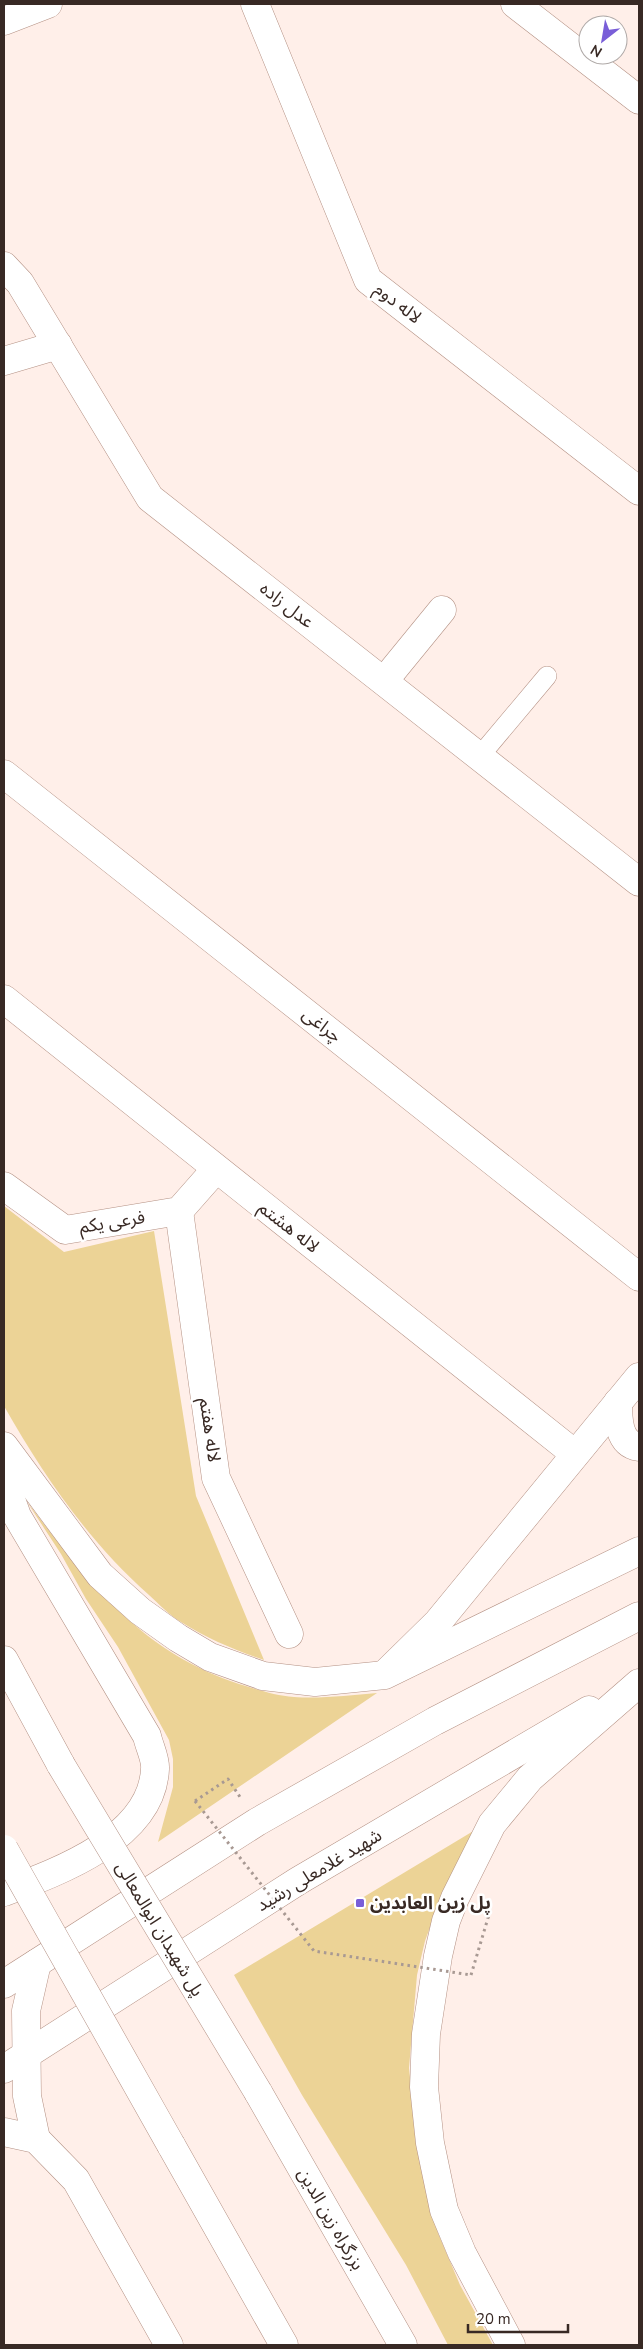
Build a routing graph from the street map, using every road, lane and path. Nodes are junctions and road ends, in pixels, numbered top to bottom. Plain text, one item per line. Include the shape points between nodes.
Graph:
1 (48, 4) edge
2 (255, 4) edge
3 (515, 4) edge
4 (4, 21) edge
5 (639, 100) edge
6 (4, 266) edge
7 (58, 345) junction
8 (4, 361) edge
9 (639, 491) edge
10 (442, 610) dead end
11 (547, 676) dead end
12 (384, 681) junction
13 (479, 756) junction
14 (4, 774) edge
15 (639, 882) edge
16 (4, 999) edge
17 (216, 1169) junction
18 (4, 1186) edge
19 (179, 1212) junction
20 (639, 1278) edge
21 (639, 1377) edge
22 (618, 1402) junction
23 (4, 1446) edge
24 (639, 1447) edge
25 (575, 1454) junction
26 (4, 1480) edge
27 (639, 1551) edge
28 (639, 1616) edge
29 (290, 1634) dead end
30 (4, 1660) edge
31 (385, 1675) junction
32 (639, 1682) edge
33 (228, 1779) dead end
34 (4, 1849) edge
35 (4, 1892) edge
36 (491, 1908) dead end
37 (37, 1963) junction
38 (4, 1984) edge
39 (26, 2055) junction
40 (4, 2069) edge
41 (258, 2092) joint
42 (4, 2132) edge
43 (36, 2139) junction
44 (169, 2345) edge
45 (284, 2345) edge
46 (403, 2345) edge
47 (511, 2345) edge

1 - 4 main road
2 - 9 main road, لاله دوم via 368,280
3 - 5 main road
6 - 7 main road, عدل زاده via 20,283
7 - 8 main road
7 - 12 main road, عدل زاده via 150,498
10 - 12 main road
11 - 13 lane
12 - 13 main road, عدل زاده
13 - 15 main road, عدل زاده
14 - 20 main road, چراغی
16 - 17 main road, لاله هشتم
17 - 19 main road
17 - 25 main road, لاله هشتم
18 - 19 main road, فرعی یکم via 65,1230
19 - 29 main road, لاله هفتم via 216,1478
21 - 22 main road
22 - 24 main road via 622,1435
22 - 25 main road
23 - 31 main road via 100,1574 140,1611 178,1638 210,1657 263,1676 315,1682
25 - 31 main road via 438,1622
26 - 35 main road via 17,1516 147,1736 155,1768 149,1798 123,1833 58,1872
27 - 31 main road
28 - 37 main road via 435,1721 257,1822
30 - 41 main road, پل شهیدان ابوالمعالی, bridge via 61,1765
32 - 39 main road, شهید غلامعلی رشید via 298,1881
32 - 47 main road via 530,1778 492,1824 455,1898 438,1956 426,2034 424,2087 430,2143 444,2210 462,2253
33 - 36 path, bridge via 195,1801 314,1951 471,1975
34 - 45 main road, bridge
37 - 38 main road
37 - 39 main road via 26,2011
39 - 40 main road, شهید غلامعلی رشید
39 - 43 main road via 27,2096
41 - 46 main road, بزرگراه زین الدین
42 - 43 main road
43 - 44 main road via 76,2180

